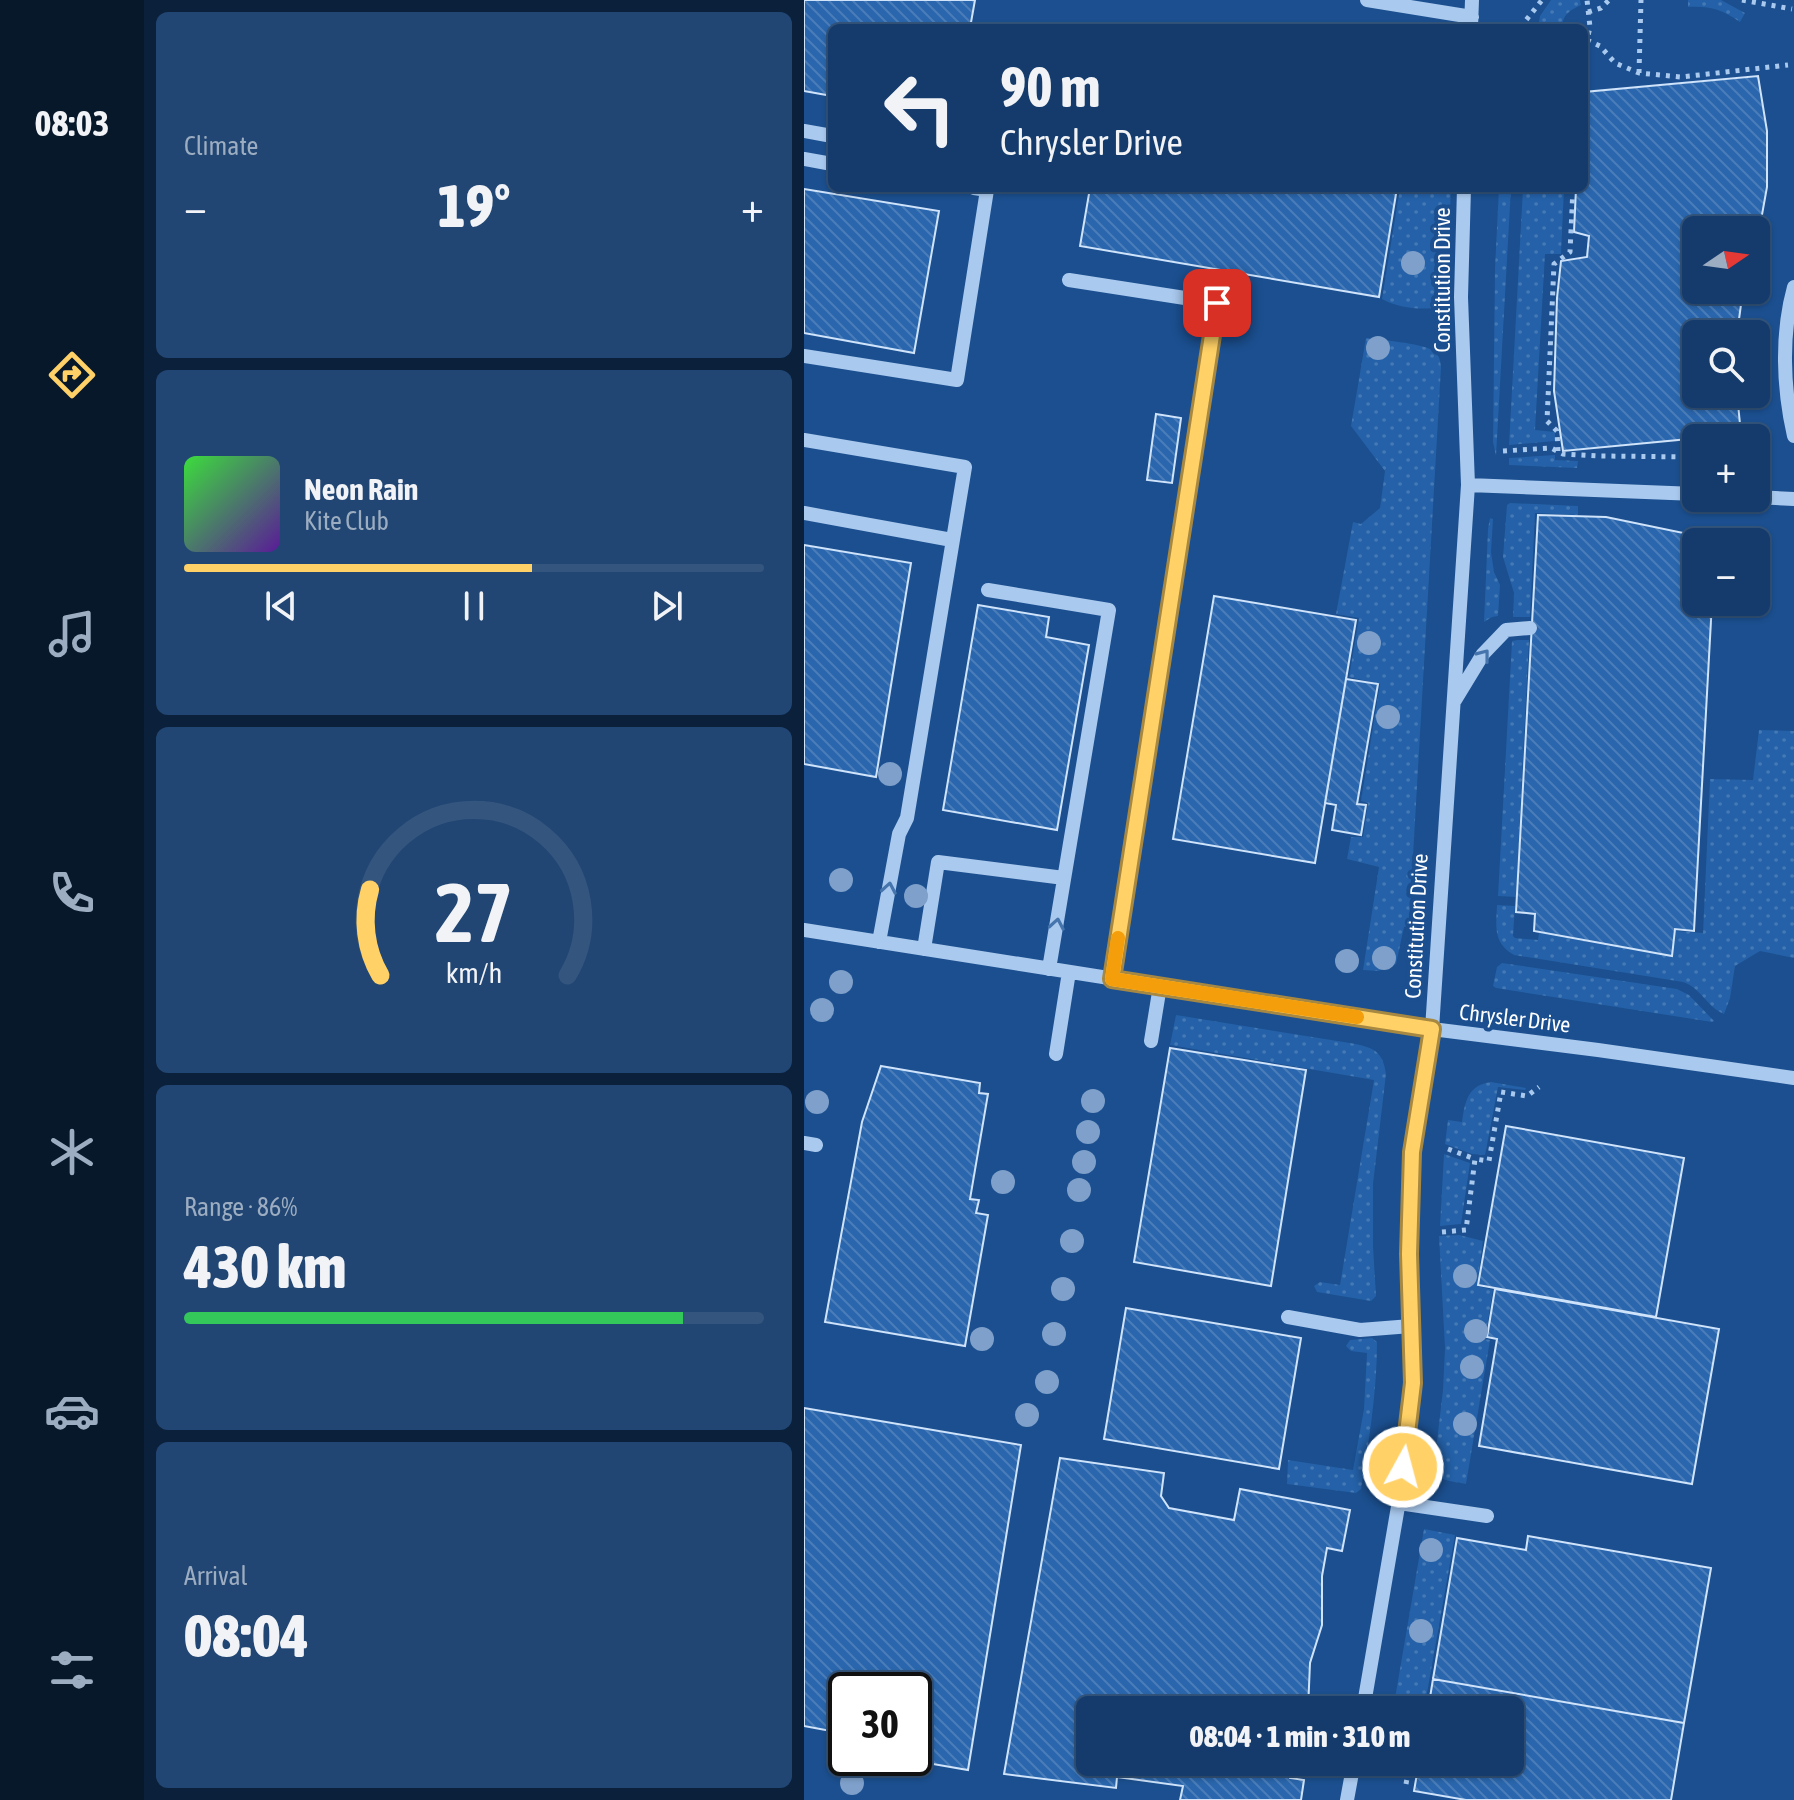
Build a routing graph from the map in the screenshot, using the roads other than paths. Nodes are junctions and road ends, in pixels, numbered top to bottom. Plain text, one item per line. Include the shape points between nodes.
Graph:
1 (1371, 0) edge
2 (1472, 0) edge
3 (1471, 23) edge
4 (804, 131) edge
5 (828, 135) edge
6 (804, 159) edge
7 (828, 163) edge
8 (987, 192) edge
9 (1464, 192) edge
10 (1069, 280) dead end
11 (1794, 287) edge
12 (804, 356) edge
13 (1794, 436) edge
14 (804, 440) edge
15 (1468, 485) junction
16 (1682, 493) edge
17 (1770, 498) edge
18 (1794, 499) edge
19 (804, 513) edge
20 (952, 540) junction
21 (988, 590) dead end
22 (1530, 628) dead end
23 (1453, 703) junction
24 (1064, 878) junction
25 (804, 930) edge
26 (879, 942) junction
27 (924, 949) junction
28 (1049, 969) junction
29 (1069, 972) junction
30 (1112, 979) junction
31 (1160, 986) junction
32 (1432, 1029) junction
33 (1151, 1041) dead end
34 (1056, 1054) dead end
35 (1794, 1078) edge
36 (1288, 1317) dead end
37 (1411, 1326) junction
38 (1399, 1503) junction
39 (1487, 1516) dead end
40 (1365, 1696) edge
41 (1351, 1776) edge
42 (1347, 1800) edge

1 - 3 street
2 - 3 street
4 - 5 street
6 - 7 street
8 - 12 street via 957,380
9 - 15 street, Constitution Drive via 1461,297
10 - 30 street via 1217,303
11 - 13 street via 1785,358
14 - 20 street via 965,467
15 - 16 street
15 - 23 street, Constitution Drive
17 - 18 street
19 - 20 street
26 -> 20 street via 899,834 907,818
21 - 24 street via 1109,610
23 -> 22 street via 1483,654 1506,630
23 - 32 street, Constitution Drive
24 - 27 street via 938,862
28 -> 24 street
25 - 26 street, Chrysler Drive
26 - 27 street, Chrysler Drive
27 - 28 street, Chrysler Drive
28 - 29 street, Chrysler Drive
29 - 30 street, Chrysler Drive
29 - 34 street
30 - 31 street, Chrysler Drive
31 - 32 street, Chrysler Drive
31 - 33 street
32 - 35 street, Chrysler Drive
32 - 37 street, Constitution Drive via 1412,1152
36 - 37 street via 1360,1330
37 - 38 street, Constitution Drive via 1413,1383
38 - 39 street
38 - 40 street, Constitution Drive
41 - 42 street

